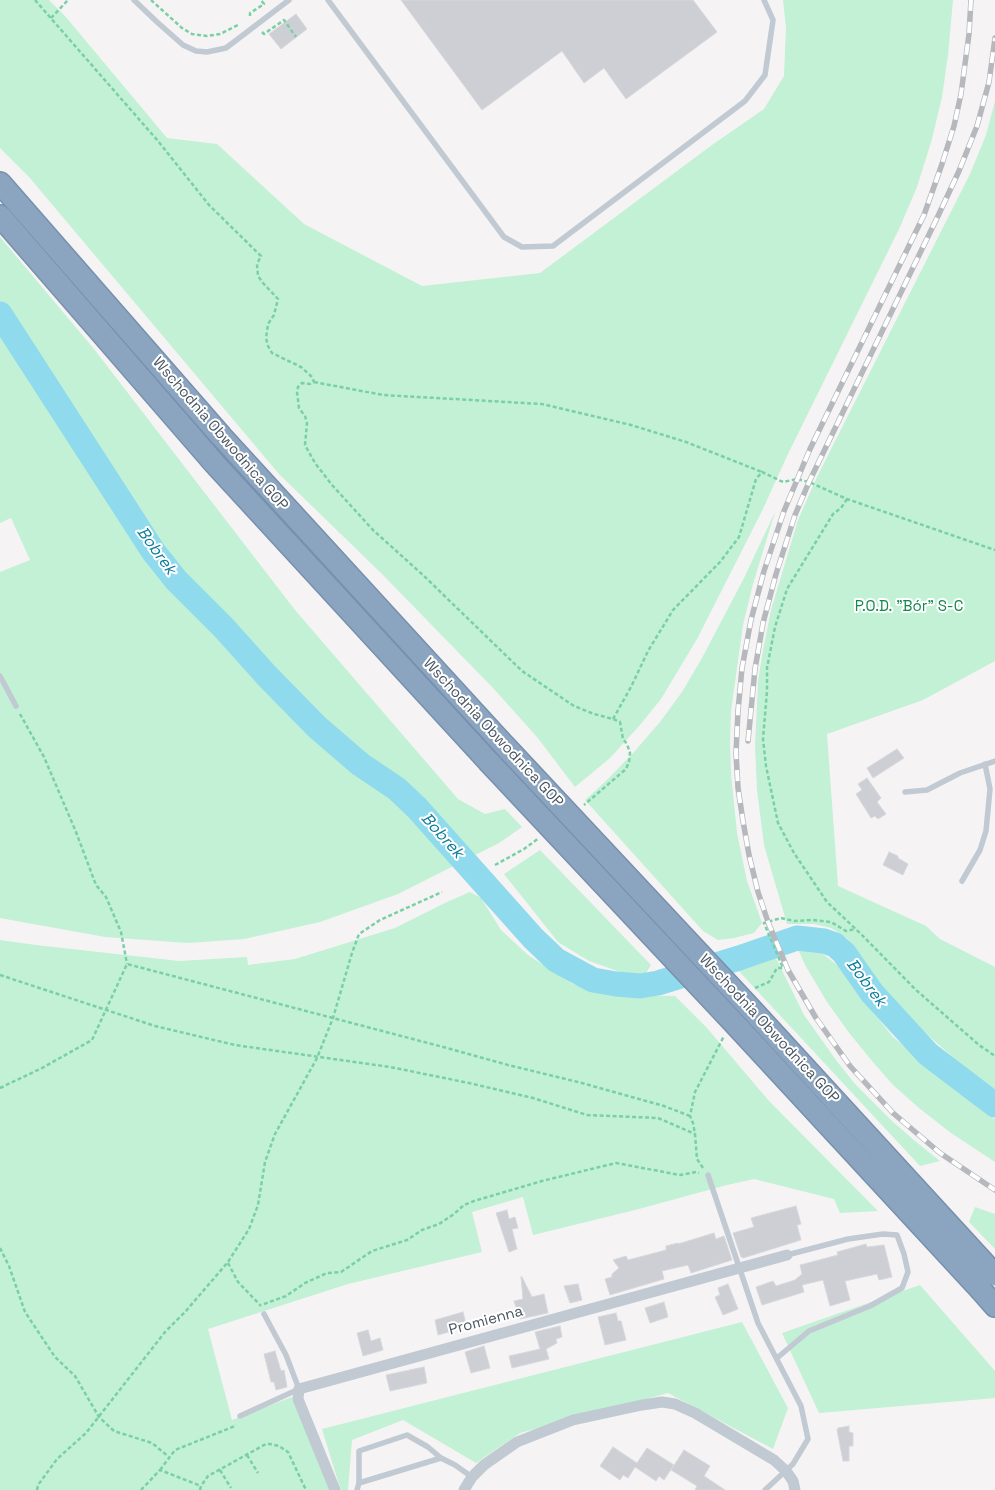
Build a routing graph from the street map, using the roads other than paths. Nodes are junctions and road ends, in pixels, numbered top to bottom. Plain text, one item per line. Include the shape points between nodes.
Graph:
1 (134, 0) edge
2 (289, 0) edge
3 (328, 0) edge
4 (764, 0) edge
5 (0, 183) edge
6 (0, 216) edge
7 (0, 676) edge
8 (16, 706) road end
9 (995, 761) edge
10 (985, 764) junction
11 (905, 792) dead end
12 (962, 881) dead end
13 (708, 1175) road end
14 (787, 1254) joint
15 (739, 1267) junction
16 (988, 1282) edge
17 (995, 1306) edge
18 (264, 1314) road end
19 (777, 1358) junction
20 (299, 1389) junction
21 (240, 1416) road end
22 (441, 1458) junction
23 (786, 1471) junction
24 (472, 1477) junction
25 (358, 1487) edge
26 (336, 1490) edge
27 (464, 1490) edge
28 (766, 1490) edge
29 (796, 1490) edge

1 - 2 lane via 183,45 207,52 226,48
3 - 4 lane via 504,237 522,247 553,246 745,101 765,74 773,20
5 - 16 highway, Wschodnia Obwodnica GOP, bridge via 221,436 504,746 751,1009
6 - 16 highway, Wschodnia Obwodnica GOP, bridge via 215,464 488,761 734,1023
7 - 8 lane
9 - 10 lane
10 - 11 lane via 960,772 927,790
10 - 12 lane via 990,789 986,831 980,850
13 - 15 lane
14 - 15 street, Promienna
14 - 19 lane via 848,1239 897,1235 908,1272 902,1288 870,1306 809,1331
15 - 19 lane via 758,1323
15 - 20 street, Promienna
16 - 17 highway, Wschodnia Obwodnica GOP
18 - 20 lane via 286,1355
19 - 23 lane via 801,1406 808,1439
20 - 21 lane
20 - 26 street via 298,1399
22 - 24 lane
22 - 25 lane
22 - 25 lane via 407,1435 359,1450
23 - 24 street via 774,1460 716,1425 675,1404 662,1402 574,1420 517,1442 484,1464
23 - 28 lane
23 - 29 street
24 - 27 street

